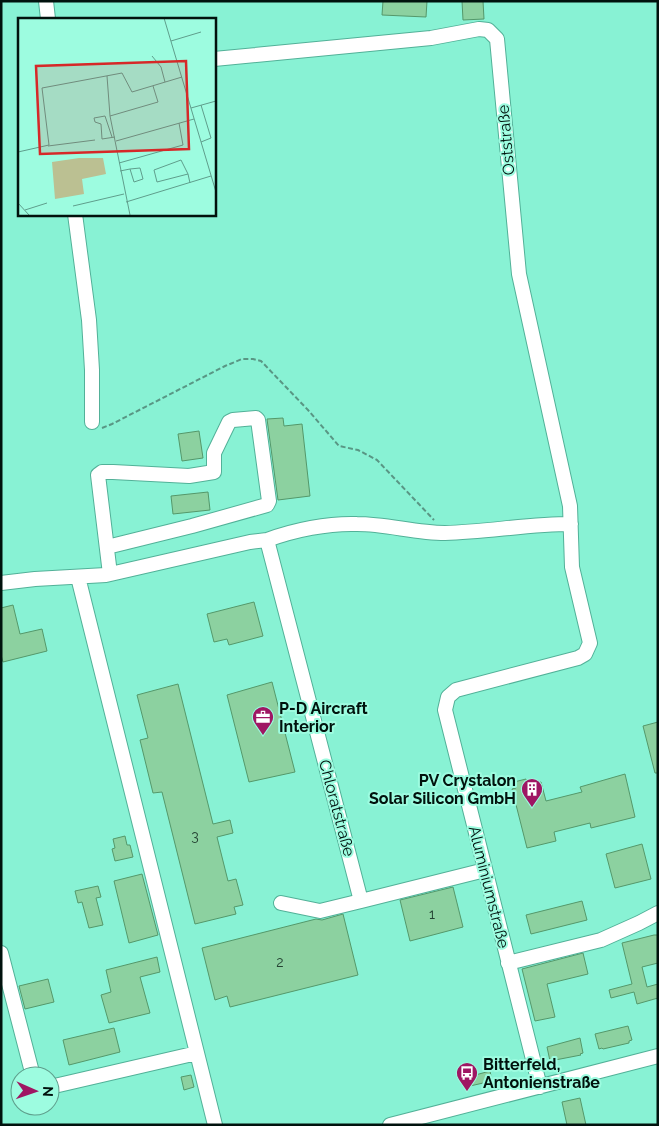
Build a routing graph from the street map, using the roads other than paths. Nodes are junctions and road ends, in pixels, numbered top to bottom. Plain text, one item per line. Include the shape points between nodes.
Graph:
1 (46, 1) edge
2 (48, 18) edge
3 (215, 59) edge
4 (75, 215) edge
5 (92, 422) road end
6 (570, 524) junction
7 (267, 540) junction
8 (107, 547) junction
9 (110, 574) junction
10 (78, 577) junction
11 (1, 583) edge
12 (485, 870) junction
13 (361, 901) junction
14 (281, 903) dead end
15 (658, 912) edge
16 (1, 954) edge
17 (508, 963) junction
18 (197, 1053) junction
19 (658, 1056) edge
20 (30, 1066) edge
21 (60, 1085) edge
22 (540, 1087) junction
23 (215, 1125) edge
24 (390, 1125) edge

1 - 2 street
3 - 6 street, Oststraße via 431,38 479,29 495,35 519,274 570,506
4 - 5 street via 89,320
6 - 7 street via 446,533 345,524
6 - 12 street, Aluminiumstraße via 572,567 590,639 588,651 574,660 456,690 445,705
7 - 9 street
7 - 13 street, Chloratstraße
8 - 8 street via 98,475 113,472 188,476 214,472 214,453 229,422 258,420 267,505
8 - 9 street
9 - 10 street
10 - 11 street
10 - 18 street
12 - 13 street
12 - 17 street, Aluminiumstraße
13 - 14 street via 320,911
15 - 17 street via 601,940
16 - 20 street
17 - 22 street, Aluminiumstraße
18 - 21 street
18 - 23 street
19 - 22 street
22 - 24 street

